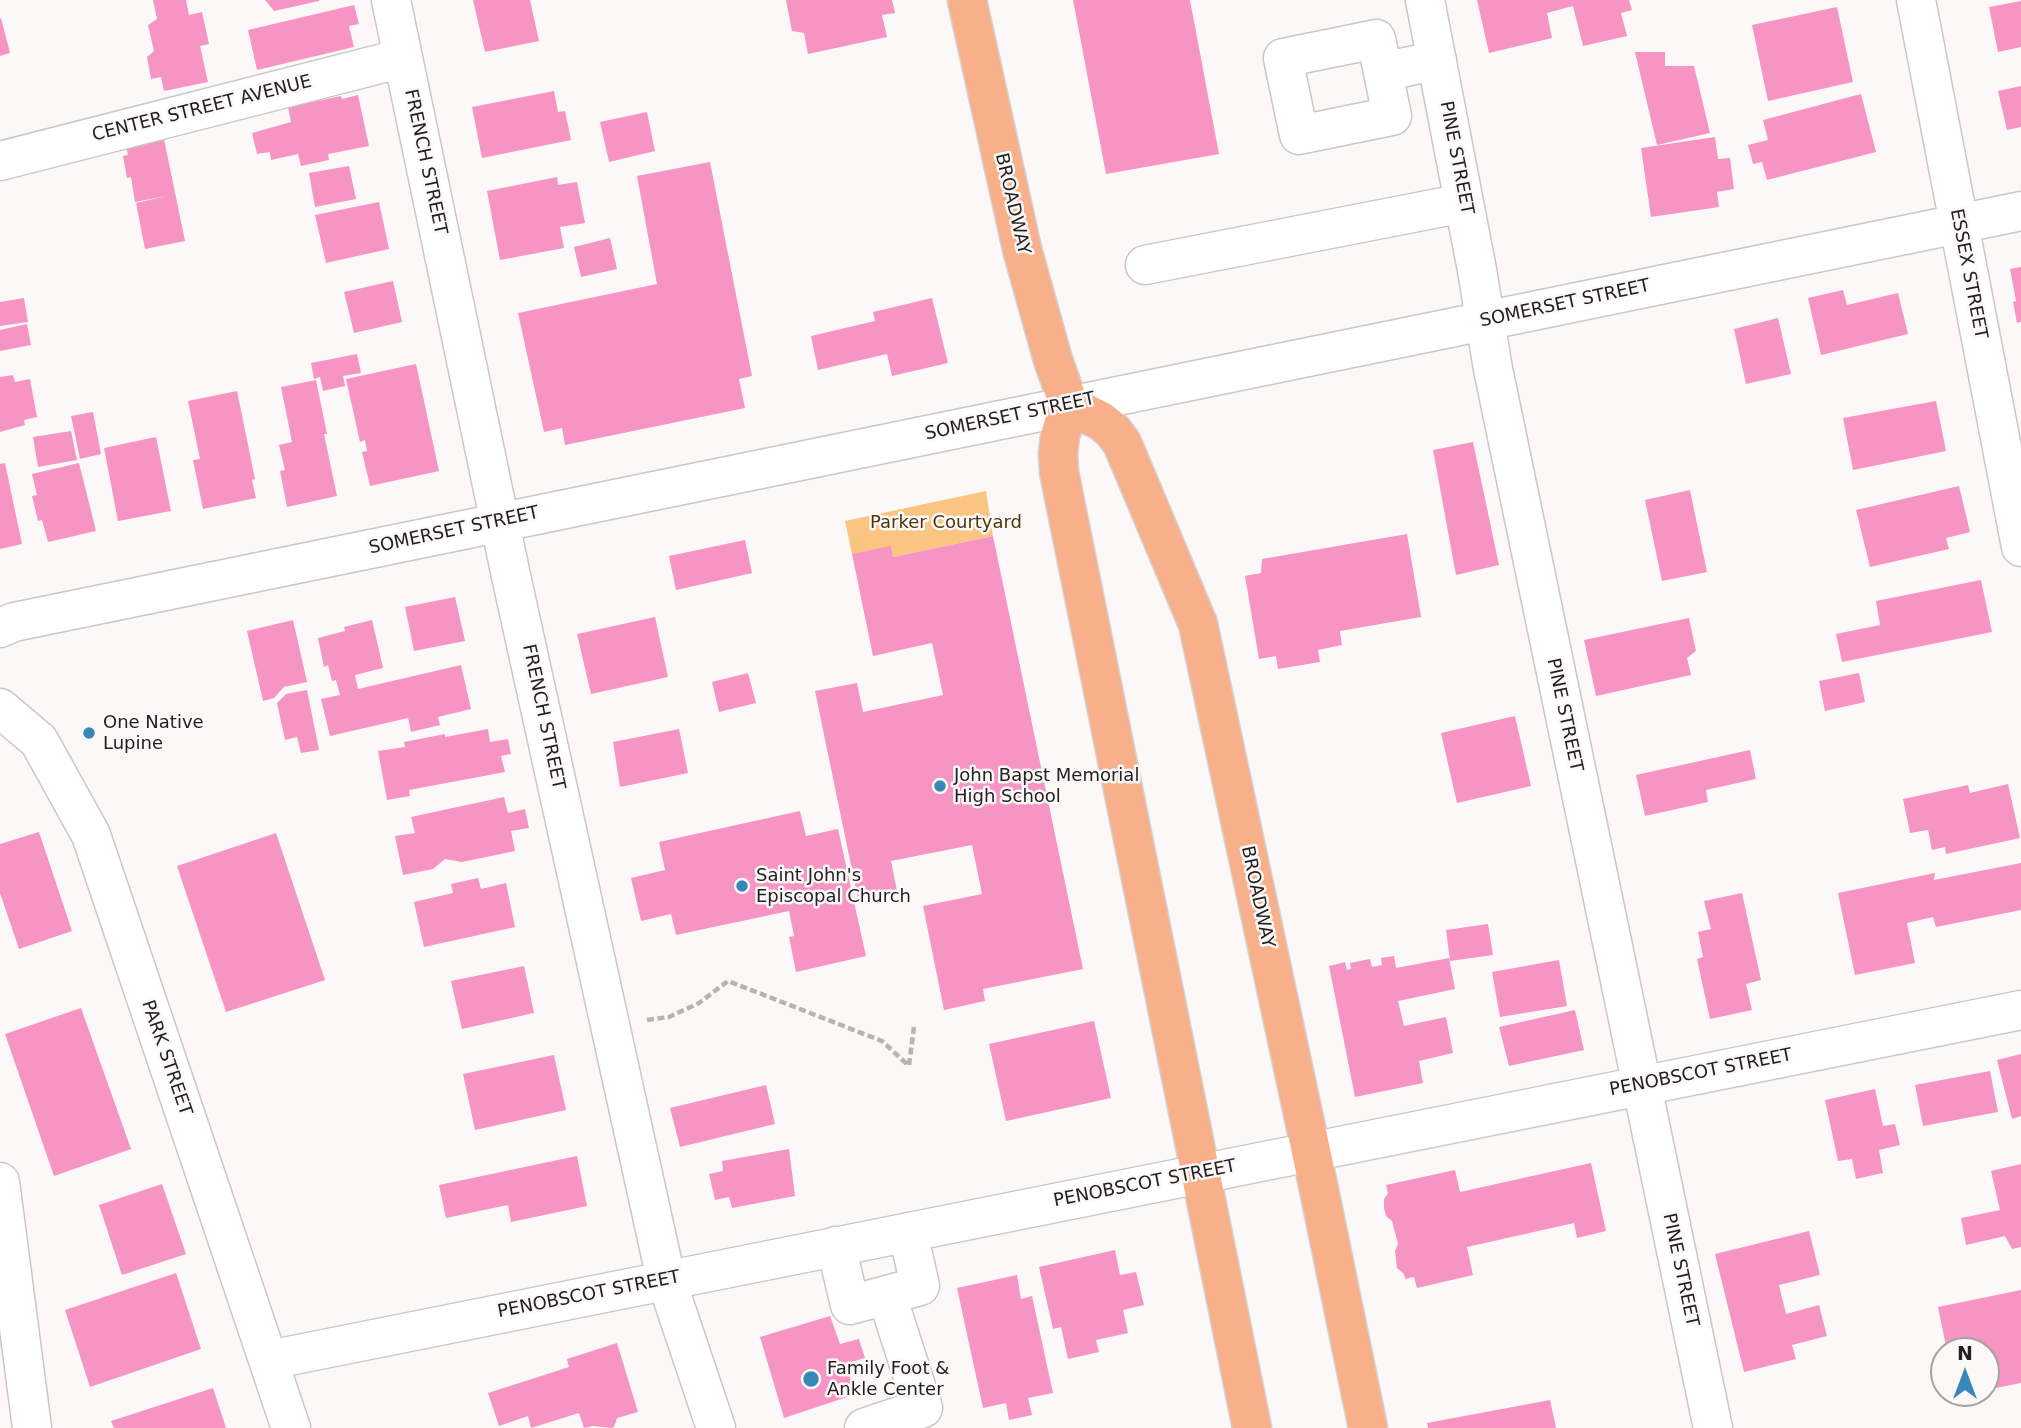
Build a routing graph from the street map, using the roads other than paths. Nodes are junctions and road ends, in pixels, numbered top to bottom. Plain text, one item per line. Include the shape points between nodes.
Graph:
1 (391, 0) edge
2 (967, 0) edge
3 (1425, 0) edge
4 (1916, 0) edge
5 (403, 58) junction
6 (1437, 60) junction
7 (1383, 72) dead end
8 (0, 160) edge
9 (1464, 203) junction
10 (2021, 211) edge
11 (1958, 223) junction
12 (1145, 265) dead end
13 (1485, 320) junction
14 (1069, 405) junction
15 (500, 522) junction
16 (2021, 547) edge
17 (0, 628) edge
18 (1, 710) edge
19 (2021, 1010) edge
20 (1641, 1085) junction
21 (1311, 1151) junction
22 (1200, 1173) junction
23 (0, 1182) edge
24 (908, 1232) junction
25 (836, 1246) junction
26 (667, 1279) junction
27 (887, 1296) junction
28 (269, 1360) junction
29 (32, 1428) edge
30 (291, 1428) edge
31 (716, 1428) edge
32 (864, 1428) edge
33 (1252, 1428) edge
34 (1368, 1428) edge
35 (1713, 1428) edge

1 - 5 street, FRENCH STREET
2 - 14 main road, BROADWAY via 1019,237
3 - 6 street, PINE STREET
4 - 11 street, ESSEX STREET
5 - 8 street, CENTER STREET AVENUE
5 - 15 street, FRENCH STREET
6 - 7 street
6 - 9 street, PINE STREET
9 - 12 street
9 - 13 street, PINE STREET
10 - 11 street, SOMERSET STREET
11 - 13 street, SOMERSET STREET
11 - 16 street, ESSEX STREET
13 - 14 street, SOMERSET STREET
13 - 20 street, PINE STREET
14 - 15 street, SOMERSET STREET
14 - 21 main road, BROADWAY via 1101,421 1122,443 1198,624
14 - 22 main road via 1060,436 1059,472
15 - 17 street, SOMERSET STREET
15 - 26 street, FRENCH STREET
18 - 28 street, PARK STREET via 39,741 91,835
19 - 20 street, PENOBSCOT STREET
20 - 21 street, PENOBSCOT STREET
20 - 35 street, PINE STREET
21 - 22 street, PENOBSCOT STREET
21 - 34 main road, BROADWAY
22 - 24 street, PENOBSCOT STREET
22 - 33 main road
23 - 29 street
24 - 25 street, PENOBSCOT STREET
24 - 27 street via 920,1286
25 - 26 street, PENOBSCOT STREET
25 - 27 street via 850,1305
26 - 28 street, PENOBSCOT STREET
26 - 31 street, FRENCH STREET
27 - 32 street via 923,1408
28 - 30 street, PARK STREET

